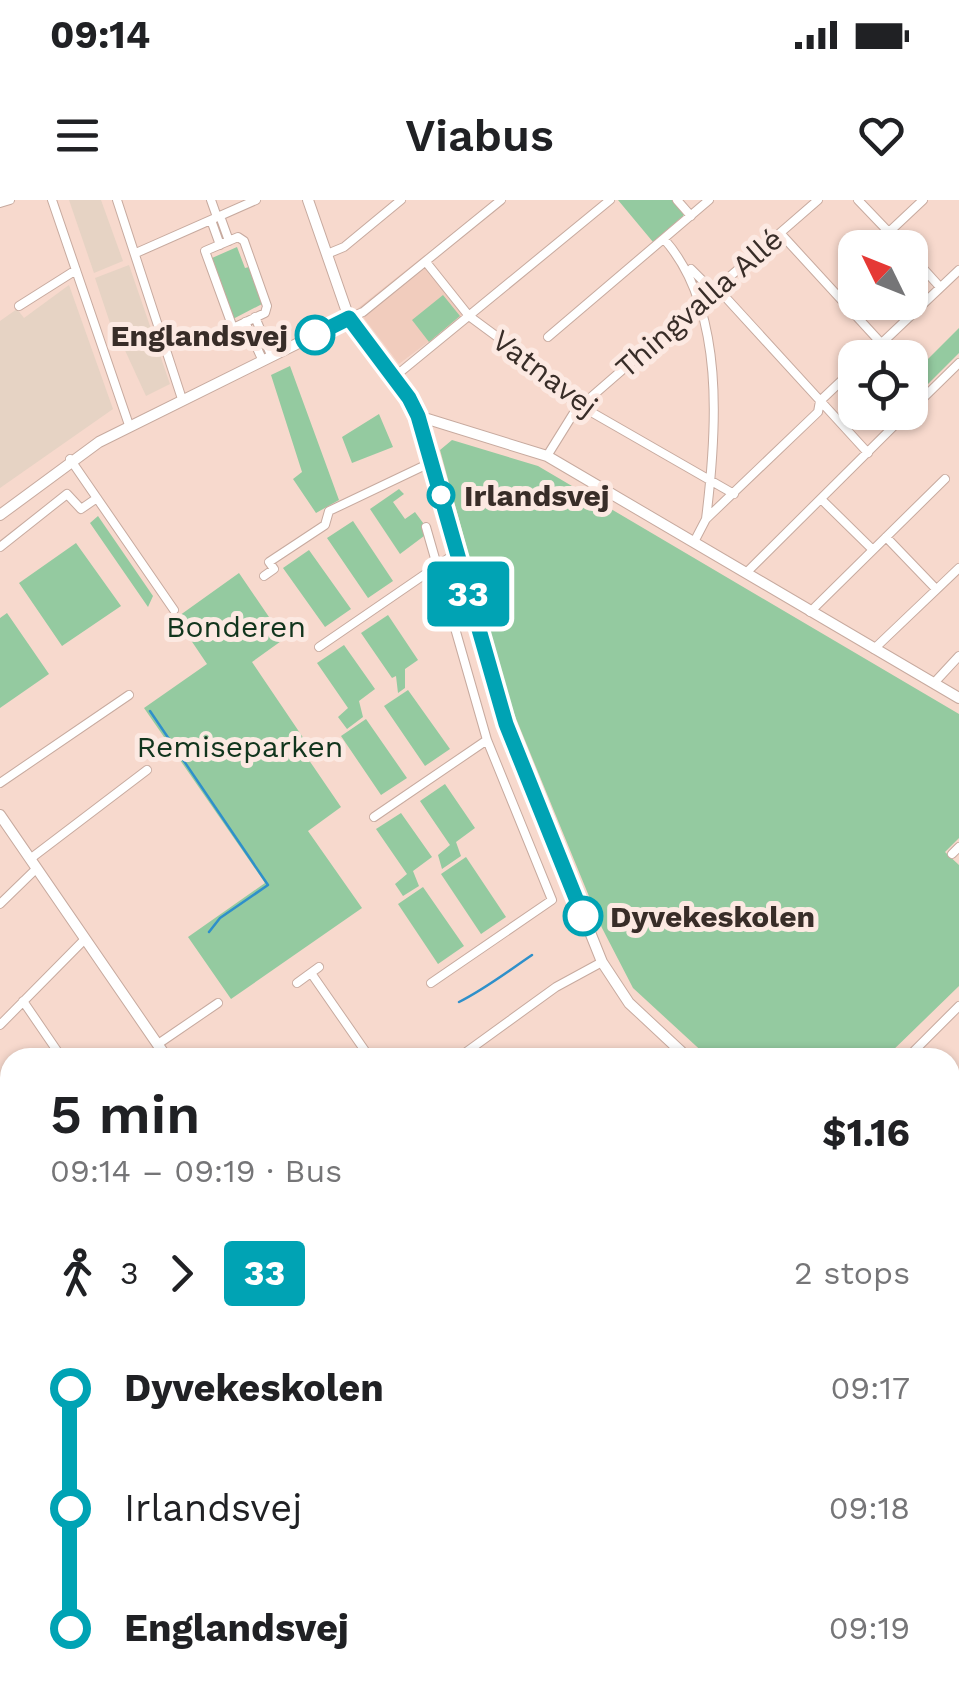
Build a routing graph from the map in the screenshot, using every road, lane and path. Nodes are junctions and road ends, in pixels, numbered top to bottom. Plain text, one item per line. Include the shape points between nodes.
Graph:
1 (10, 200) edge
2 (52, 200) edge
3 (117, 200) edge
4 (211, 200) edge
5 (256, 200) edge
6 (308, 200) edge
7 (401, 200) edge
8 (501, 200) edge
9 (610, 200) edge
10 (677, 200) edge
11 (709, 200) edge
12 (818, 200) edge
13 (858, 200) edge
14 (923, 200) edge
15 (0, 203) edge
16 (690, 216) junction
17 (216, 217) junction
18 (887, 230) edge
19 (891, 230) edge
20 (781, 234) junction
21 (664, 239) junction
22 (230, 240) junction
23 (220, 245) junction
24 (136, 253) junction
25 (327, 254) junction
26 (426, 262) junction
27 (687, 266) junction
28 (76, 270) junction
29 (959, 270) edge
30 (928, 274) edge
31 (940, 287) junction
32 (716, 291) junction
33 (699, 304) junction
34 (19, 306) dead end
35 (469, 316) junction
36 (255, 318) junction
37 (349, 318) junction
38 (246, 322) junction
39 (548, 337) dead end
40 (878, 340) edge
41 (884, 340) edge
42 (267, 357) junction
43 (959, 363) edge
44 (393, 378) junction
45 (838, 384) edge
46 (928, 393) edge
47 (182, 399) junction
48 (820, 401) junction
49 (581, 406) junction
50 (418, 416) junction
51 (129, 425) junction
52 (891, 430) edge
53 (868, 453) junction
54 (548, 456) junction
55 (70, 459) junction
56 (432, 462) junction
57 (711, 479) junction
58 (945, 479) dead end
59 (734, 494) junction
60 (97, 498) junction
61 (821, 499) junction
62 (0, 514) edge
63 (706, 520) junction
64 (426, 527) dead end
65 (886, 538) junction
66 (694, 542) junction
67 (0, 547) edge
68 (873, 550) junction
69 (456, 553) junction
70 (436, 566) junction
71 (958, 570) edge
72 (746, 573) junction
73 (264, 576) dead end
74 (936, 589) junction
75 (174, 610) dead end
76 (810, 612) junction
77 (319, 647) dead end
78 (874, 649) junction
79 (959, 656) edge
80 (934, 683) junction
81 (129, 695) dead end
82 (959, 698) edge
83 (487, 740) junction
84 (147, 770) dead end
85 (0, 783) edge
86 (0, 815) edge
87 (374, 817) dead end
88 (550, 835) junction
89 (530, 842) junction
90 (33, 864) junction
91 (0, 904) edge
92 (85, 939) junction
93 (602, 962) junction
94 (297, 983) dead end
95 (431, 983) dead end
96 (23, 1001) junction
97 (218, 1003) dead end
98 (959, 1006) edge
99 (0, 1024) edge
100 (158, 1044) junction
101 (55, 1048) edge
102 (161, 1048) edge
103 (364, 1048) edge
104 (472, 1048) edge
105 (677, 1048) edge
106 (917, 1048) edge

1 - 15 street
2 - 28 street
3 - 24 street
4 - 17 street
5 - 17 street
6 - 25 street
7 - 25 street
8 - 26 street
9 - 35 street
10 - 16 street
11 - 16 street
12 - 20 street, Thingvalla Allé
13 - 18 street
14 - 19 street
16 - 21 street
17 - 22 street
17 - 23 street
17 - 24 street
20 - 32 street, Thingvalla Allé
20 - 40 street
21 - 27 street
21 - 39 street
22 - 23 street
22 - 36 street via 244,241 267,306
23 - 38 street via 205,250 233,328
24 - 47 street
25 - 37 street
26 - 35 street, Vatnavej
26 - 37 street
27 - 32 street
27 - 33 street
28 - 34 street
28 - 51 street
29 - 31 street
30 - 31 street
31 - 41 street
32 - 33 street, Thingvalla Allé
32 - 48 street
33 - 49 street, Thingvalla Allé
33 - 57 street via 711,394
35 - 44 street
35 - 49 street, Vatnavej
36 - 38 street
36 - 42 street
37 - 42 street
37 - 44 street
38 - 42 street
42 - 47 street
43 - 46 street
44 - 50 street
45 - 48 street
47 - 51 street
48 - 53 street
48 - 59 street via 818,412
49 - 54 street, Thingvalla Allé
49 - 57 street, Vatnavej
50 - 54 street
50 - 56 street
51 - 55 street
52 - 53 street
53 - 61 street
54 - 66 street
55 - 60 street
55 - 62 street
56 - 69 street
56 - 73 street via 328,511 325,525 269,562 274,569
57 - 59 street, Vatnavej
57 - 63 street
58 - 65 street
59 - 63 street
60 - 67 street via 81,509 66,494
60 - 75 street
61 - 68 street
61 - 72 street
63 - 66 street
64 - 70 street
65 - 68 street
65 - 74 street
66 - 72 street
68 - 76 street
69 - 70 street
69 - 88 street via 506,724
70 - 77 street
70 - 83 street
71 - 74 street
72 - 76 street
74 - 78 street
76 - 78 street
78 - 80 street
79 - 80 street
80 - 82 street
81 - 85 street
83 - 87 street
83 - 89 street
84 - 90 street
86 - 90 street
88 - 89 street
88 - 93 street
89 - 95 street via 552,900
90 - 91 street
90 - 92 street
92 - 96 street
92 - 100 street
93 - 104 street
93 - 105 street via 629,1003
94 - 103 street via 315,970
96 - 99 street
96 - 101 street
97 - 100 street
98 - 106 street
100 - 102 street

